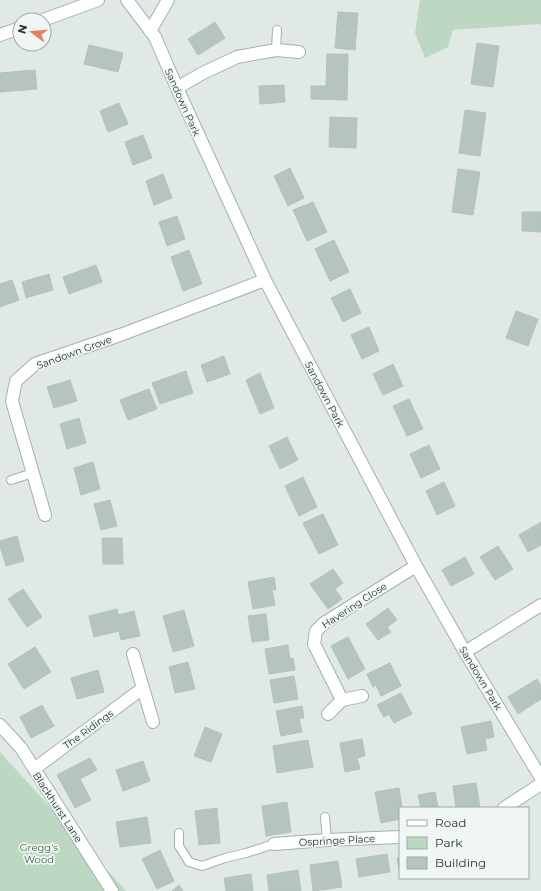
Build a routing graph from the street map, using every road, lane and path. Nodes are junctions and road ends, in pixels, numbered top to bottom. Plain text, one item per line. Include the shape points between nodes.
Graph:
1 (98, 0) edge
2 (127, 0) edge
3 (168, 0) edge
4 (52, 16) edge
5 (276, 30) dead end
6 (12, 31) edge
7 (150, 31) junction
8 (0, 35) edge
9 (276, 50) junction
10 (299, 52) dead end
11 (177, 88) junction
12 (265, 280) junction
13 (33, 474) junction
14 (11, 480) dead end
15 (45, 515) dead end
16 (416, 566) junction
17 (541, 605) edge
18 (465, 652) junction
19 (132, 654) dead end
20 (143, 688) junction
21 (362, 696) dead end
22 (342, 700) junction
23 (328, 714) dead end
24 (153, 722) dead end
25 (0, 725) edge
26 (34, 769) junction
27 (541, 778) edge
28 (541, 784) edge
29 (506, 807) edge
30 (325, 817) dead end
31 (179, 833) dead end
32 (399, 837) edge
33 (327, 840) junction
34 (274, 844) joint
35 (112, 891) edge

1 - 4 street
2 - 7 street, Sandown Park
3 - 7 street
5 - 9 lane
6 - 8 street
7 - 11 street, Sandown Park
9 - 10 street
9 - 11 street via 237,57
11 - 12 street, Sandown Park
12 - 13 street, Sandown Grove via 123,334 35,364 16,381 12,402
12 - 16 street, Sandown Park
13 - 14 lane
13 - 15 street, Sandown Grove
16 - 18 street, Sandown Park
16 - 22 street, Havering Close via 324,623 316,631 314,644
17 - 18 street
18 - 27 street, Sandown Park
19 - 20 street
20 - 24 street
20 - 26 street, The Ridings
21 - 22 street
22 - 23 street
25 - 26 street, Blackhurst Lane via 21,748
26 - 35 street, Blackhurst Lane
28 - 29 street
30 - 33 lane
31 - 34 lane via 179,846 189,862 202,866
32 - 33 street, Ospringe Place
33 - 34 street, Ospringe Place

